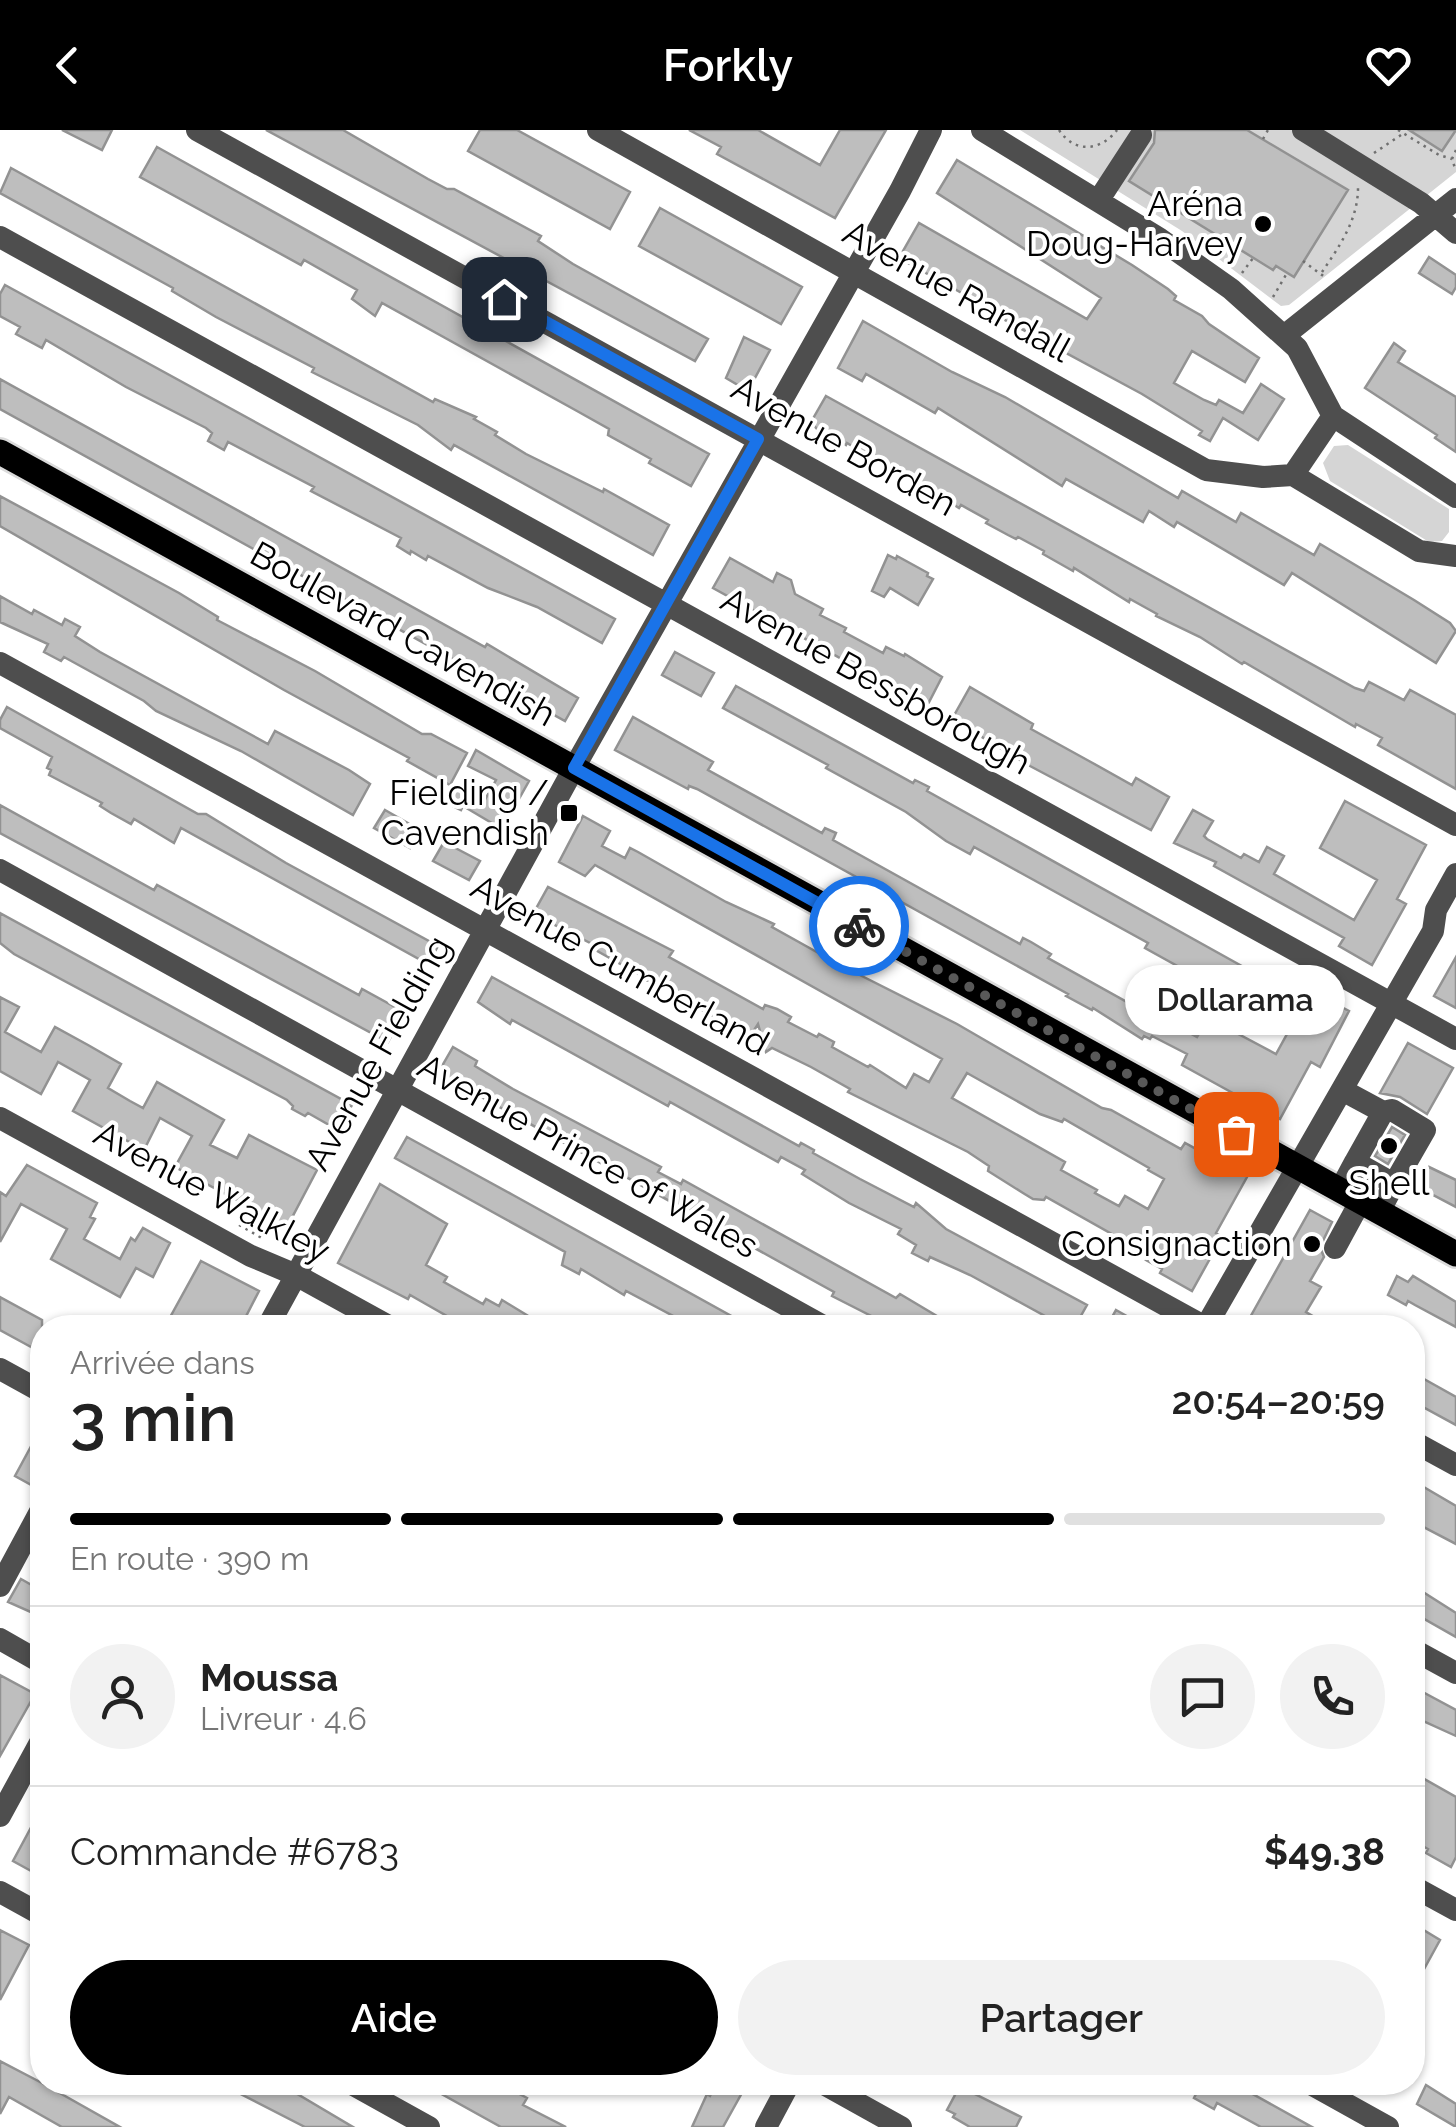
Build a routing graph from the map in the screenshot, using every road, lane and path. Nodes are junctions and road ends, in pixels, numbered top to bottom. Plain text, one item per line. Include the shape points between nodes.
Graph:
1 (197, 130) edge
2 (598, 130) edge
3 (930, 130) edge
4 (982, 130) edge
5 (1059, 130) edge
6 (1117, 130) edge
7 (1268, 130) edge
8 (1303, 130) edge
9 (1400, 131) edge
10 (1141, 135) dead end
11 (1262, 140) dead end
12 (1456, 150) edge
13 (1370, 157) dead end
14 (1452, 159) junction
15 (1456, 171) edge
16 (1358, 177) dead end
17 (1456, 198) edge
18 (1098, 200) junction
19 (1436, 215) junction
20 (1456, 232) edge
21 (0, 237) edge
22 (1253, 258) dead end
23 (1303, 261) dead end
24 (1322, 272) junction
25 (854, 273) junction
26 (1287, 273) dead end
27 (1240, 277) dead end
28 (1326, 278) dead end
29 (1270, 302) dead end
30 (1285, 335) junction
31 (1333, 416) junction
32 (758, 439) junction
33 (0, 452) edge
34 (1292, 475) junction
35 (1456, 497) edge
36 (1456, 556) edge
37 (665, 605) junction
38 (0, 663) edge
39 (574, 768) junction
40 (1456, 824) edge
41 (0, 870) edge
42 (1456, 874) edge
43 (485, 931) junction
44 (1392, 1004) junction
45 (1456, 1039) edge
46 (396, 1091) junction
47 (1344, 1091) junction
48 (1383, 1112) junction
49 (0, 1118) edge
50 (1327, 1121) junction
51 (1364, 1147) junction
52 (1408, 1159) junction
53 (1298, 1168) junction
54 (1394, 1184) junction
55 (1360, 1201) junction
56 (1335, 1248) dead end
57 (1456, 1254) edge
58 (296, 1275) junction
59 (274, 1315) edge
60 (368, 1315) edge
61 (804, 1315) edge
62 (1184, 1315) edge
63 (1213, 1315) edge
64 (0, 1369) edge
65 (30, 1385) edge
66 (1425, 1449) edge
67 (1456, 1466) edge
68 (30, 1530) edge
69 (0, 1586) edge
70 (0, 1639) edge
71 (30, 1656) edge
72 (1425, 1656) edge
73 (1456, 1673) edge
74 (30, 1761) edge
75 (0, 1816) edge
76 (0, 1892) edge
77 (1425, 1893) edge
78 (30, 1909) edge
79 (1456, 1910) edge
80 (371, 2095) edge
81 (783, 2095) edge
82 (843, 2095) edge
83 (1330, 2095) edge
84 (429, 2127) edge
85 (766, 2127) edge
86 (901, 2127) edge
87 (1388, 2127) edge

1 - 32 street, Avenue Borden
2 - 25 street, Avenue Randall
3 - 25 street, Avenue Fielding
4 - 18 street
5 - 6 path via 1086,147
7 - 11 path
8 - 19 street
9 - 13 path
9 - 14 path
10 - 18 street
12 - 14 path
14 - 15 path
16 - 24 path via 1355,214
17 - 19 street
18 - 30 street via 1206,271
19 - 20 street
19 - 30 street
21 - 37 street, Avenue Bessborough
22 - 27 path
23 - 24 path
24 - 28 path
25 - 32 street, Avenue Fielding
25 - 34 street, Avenue Randall via 1206,470
26 - 29 path
30 - 31 street
31 - 34 street
31 - 35 street
32 - 37 street, Avenue Fielding
32 - 40 street, Avenue Borden
33 - 39 main road, Boulevard Cavendish
34 - 36 street via 1419,552
37 - 39 street, Avenue Fielding
37 - 44 street, Avenue Bessborough
38 - 43 street, Avenue Cumberland
39 - 43 street, Avenue Fielding
39 - 53 main road, Boulevard Cavendish
41 - 46 street, Avenue Prince of Wales
42 - 44 street
43 - 46 street, Avenue Fielding
43 - 62 street, Avenue Cumberland
44 - 45 street, Avenue Bessborough
44 - 47 street
46 - 58 street, Avenue Fielding
46 - 61 street, Avenue Prince of Wales
47 - 48 street
47 - 50 street
48 - 51 street
48 - 52 street via 1392,1110 1425,1130
49 - 58 street, Avenue Walkley
50 - 51 street
50 - 53 street
51 - 52 street
51 - 54 street
51 - 55 street
52 - 54 street
53 - 55 main road, Boulevard Cavendish
53 - 63 street
54 - 55 street
55 - 56 street
55 - 57 main road, Boulevard Cavendish
58 - 59 street, Avenue Fielding
58 - 60 street, Avenue Walkley
64 - 65 street
66 - 67 street
68 - 69 street
70 - 71 street
72 - 73 street
74 - 75 street
76 - 78 street
77 - 79 street
80 - 84 street
81 - 85 street
82 - 86 street
83 - 87 street

